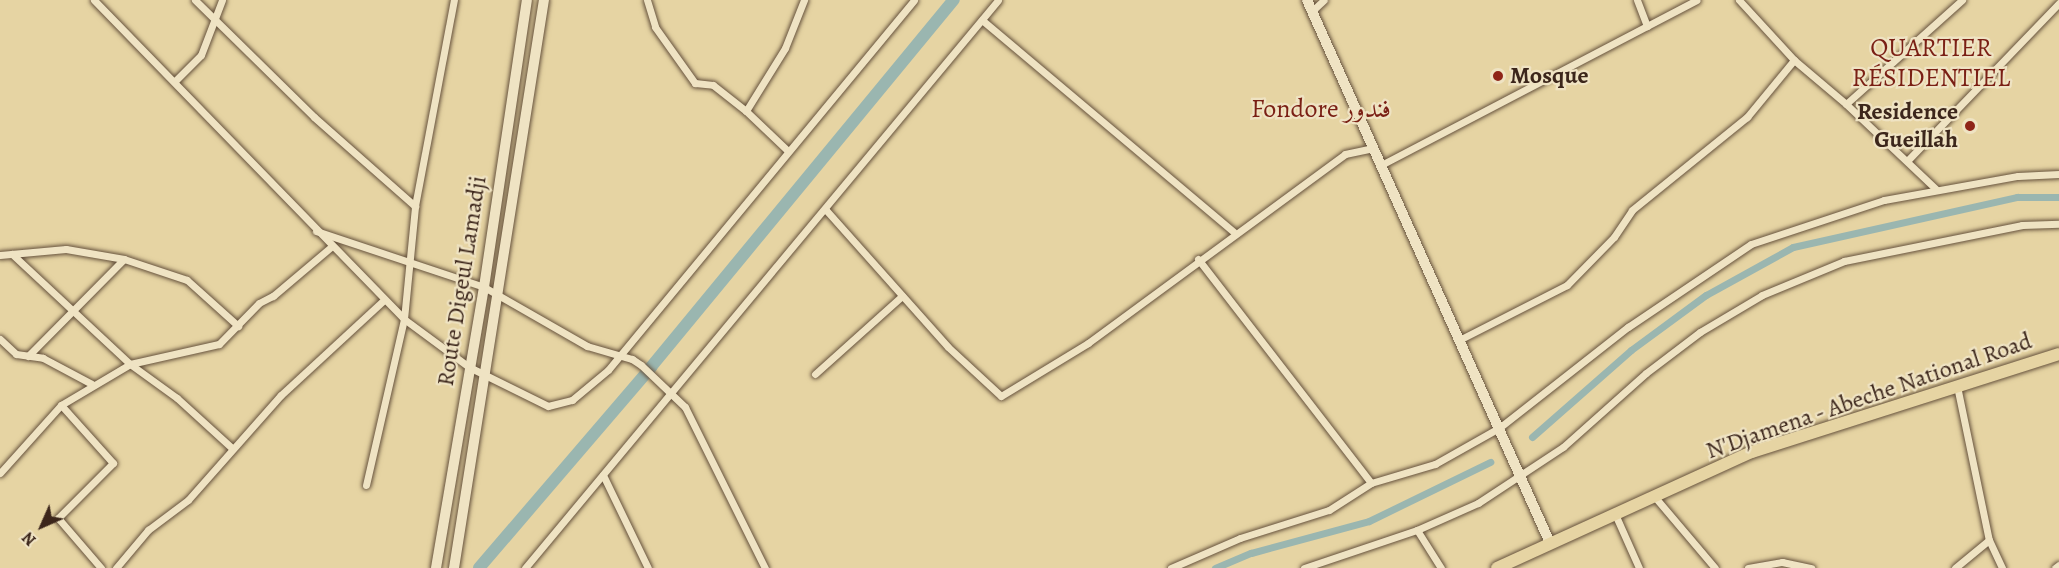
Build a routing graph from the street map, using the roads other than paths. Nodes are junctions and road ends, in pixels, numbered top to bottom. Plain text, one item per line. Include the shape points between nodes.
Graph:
1 (94, 0) edge
2 (195, 0) edge
3 (222, 0) edge
4 (454, 0) edge
5 (527, 0) edge
6 (544, 0) edge
7 (647, 0) edge
8 (804, 0) edge
9 (914, 0) edge
10 (998, 0) edge
11 (1307, 0) edge
12 (1324, 0) edge
13 (1637, 0) edge
14 (1697, 0) edge
15 (1739, 0) edge
16 (1962, 0) edge
17 (2059, 3) edge
18 (1312, 11) junction
19 (215, 19) junction
20 (981, 20) junction
21 (1647, 26) junction
22 (1794, 60) junction
23 (176, 80) junction
24 (1846, 104) junction
25 (746, 111) junction
26 (1373, 148) junction
27 (788, 150) junction
28 (1908, 160) junction
29 (1381, 165) junction
30 (2059, 174) edge
31 (1936, 189) junction
32 (415, 206) junction
33 (826, 210) junction
34 (2059, 224) edge
35 (315, 231) junction
36 (1234, 232) junction
37 (331, 248) junction
38 (12, 254) junction
39 (0, 255) edge
40 (124, 259) junction
41 (1198, 259) junction
42 (408, 260) junction
43 (484, 287) junction
44 (497, 295) junction
45 (902, 296) junction
46 (384, 300) junction
47 (72, 310) junction
48 (404, 319) junction
49 (238, 326) junction
50 (0, 339) edge
51 (1459, 340) junction
52 (2059, 354) edge
53 (28, 356) junction
54 (621, 356) junction
55 (130, 364) junction
56 (469, 367) junction
57 (815, 374) dead end
58 (485, 376) junction
59 (93, 384) junction
60 (1957, 386) junction
61 (672, 392) junction
62 (61, 405) junction
63 (1499, 428) junction
64 (232, 448) junction
65 (0, 473) edge
66 (603, 475) junction
67 (1521, 477) junction
68 (1371, 483) junction
69 (366, 485) dead end
70 (1654, 496) junction
71 (1615, 514) junction
72 (1416, 530) junction
73 (1989, 540) junction
74 (1550, 543) junction
75 (2059, 565) edge
76 (1503, 567) edge
77 (101, 568) edge
78 (116, 568) edge
79 (436, 568) edge
80 (454, 568) edge
81 (525, 568) edge
82 (648, 568) edge
83 (765, 568) edge
84 (1171, 568) edge
85 (1304, 568) edge
86 (1441, 568) edge
87 (1639, 568) edge
88 (1715, 568) edge
89 (1748, 568) edge
90 (1811, 568) edge
91 (1954, 568) edge
92 (2002, 568) edge
93 (2055, 568) edge

1 - 23 street
2 - 19 street
3 - 19 street
4 - 32 street
5 - 43 main road, Route Digeul Lamadji
6 - 44 main road, Route Digeul Lamadji
7 - 25 street via 655,27 695,83 719,88
8 - 25 street via 785,48
9 - 27 street
10 - 20 street
11 - 18 main road
12 - 18 street
13 - 21 street
14 - 21 street
15 - 22 street
16 - 24 street
17 - 28 street
18 - 26 main road
19 - 23 street via 201,55
19 - 32 street via 314,117
20 - 33 street
20 - 36 street
21 - 29 street
22 - 24 street
22 - 51 street via 1747,117 1632,210 1614,237 1567,285
23 - 35 street
24 - 28 street
25 - 27 street
26 - 29 main road
26 - 36 street via 1345,154
27 - 54 street
28 - 31 street
29 - 51 main road
30 - 31 street
31 - 63 street via 1884,200 1751,244 1628,327
32 - 42 street
33 - 45 street
33 - 61 street
34 - 67 street via 2022,225 1844,261 1762,295 1700,332 1646,373 1563,447
35 - 37 street
35 - 42 street
36 - 41 street
37 - 46 street
37 - 49 street via 259,303
38 - 39 street
38 - 40 street via 66,249
38 - 47 street
40 - 47 street
40 - 49 street via 187,280
41 - 45 street via 1089,343 1000,396
41 - 68 street
42 - 43 street
42 - 48 street
43 - 44 street
43 - 56 main road, Route Digeul Lamadji
44 - 54 street via 587,346
44 - 58 main road, Route Digeul Lamadji
45 - 57 street
46 - 48 street
46 - 64 street via 281,395
47 - 53 street
47 - 55 street
48 - 56 street
48 - 69 street
49 - 55 street via 219,344
50 - 53 street via 16,354
51 - 63 main road
52 - 60 highway, N'Djamena - Abeche National Road
53 - 59 street via 43,358
54 - 58 street via 586,390 563,404 548,406
54 - 61 street via 641,365
55 - 59 street
55 - 64 street via 177,398
56 - 58 street
56 - 79 main road, Route Digeul Lamadji
58 - 80 main road, Route Digeul Lamadji
59 - 62 street
60 - 70 highway, N'Djamena - Abeche National Road via 1752,452
60 - 73 street
61 - 66 street
61 - 83 street via 698,428
62 - 65 street
62 - 77 street via 113,464 58,518
63 - 67 main road
63 - 68 street via 1435,464
64 - 78 street via 188,500 139,538
66 - 81 street
66 - 82 street
67 - 72 street via 1478,503
67 - 74 main road
68 - 84 street via 1329,510 1240,538
70 - 71 highway, N'Djamena - Abeche National Road
70 - 88 street
71 - 74 highway, N'Djamena - Abeche National Road
71 - 87 street
72 - 85 street
72 - 86 street
73 - 91 street
73 - 92 street
74 - 76 highway, N'Djamena - Abeche National Road
75 - 93 street
89 - 90 street via 1782,562

